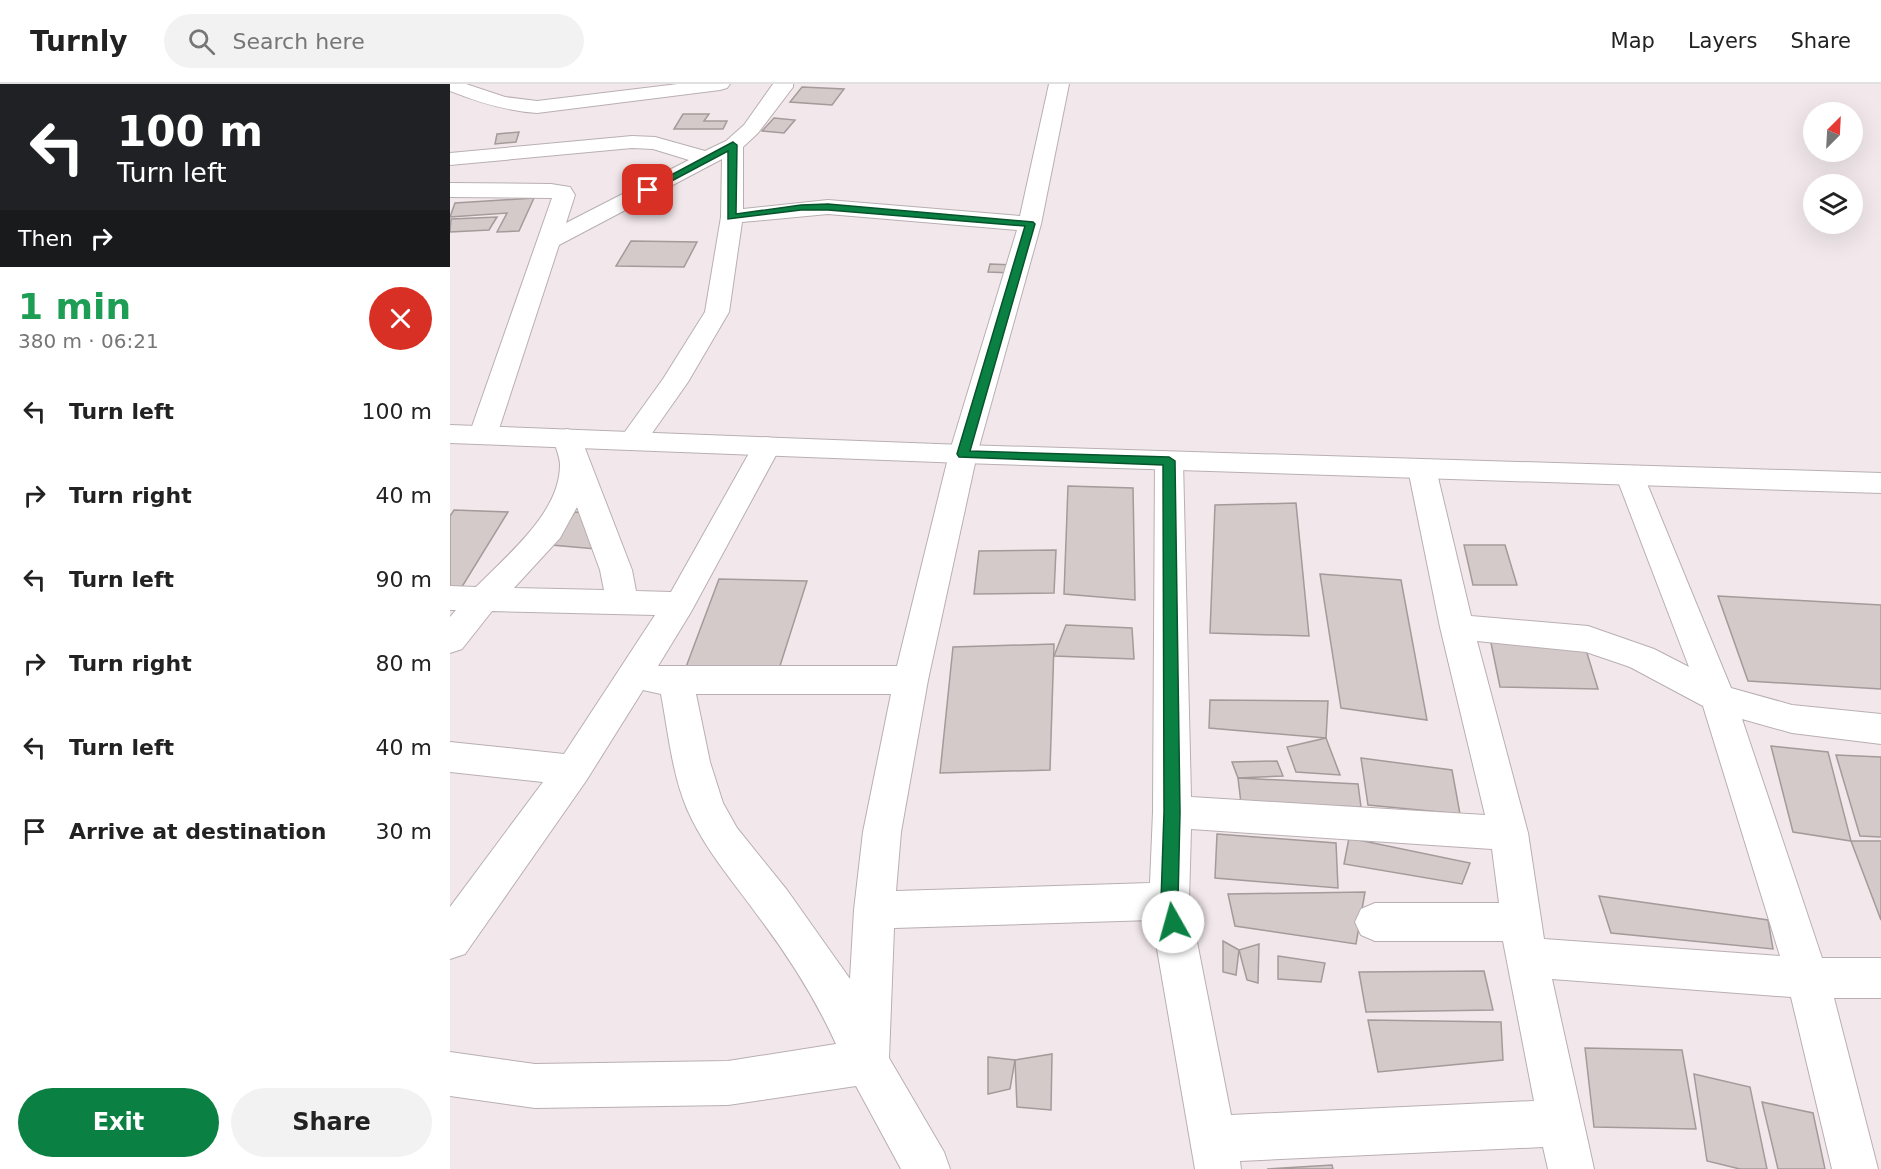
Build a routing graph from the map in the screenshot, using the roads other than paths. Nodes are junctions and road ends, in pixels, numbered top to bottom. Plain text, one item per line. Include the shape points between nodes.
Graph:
1 (720, 84) edge
2 (783, 84) edge
3 (1059, 84) edge
4 (451, 86) edge
5 (641, 94) junction
6 (647, 128) junction
7 (733, 145) junction
8 (450, 159) edge
9 (708, 159) junction
10 (450, 190) edge
11 (732, 217) junction
12 (1030, 224) junction
13 (547, 242) junction
14 (450, 434) edge
15 (483, 435) junction
16 (633, 440) junction
17 (767, 446) junction
18 (571, 451) junction
19 (963, 454) junction
20 (1169, 461) junction
21 (1422, 469) junction
22 (1631, 477) junction
23 (1881, 483) edge
24 (450, 598) edge
25 (483, 600) junction
26 (622, 603) junction
27 (680, 604) junction
28 (1457, 627) junction
29 (450, 640) edge
30 (676, 679) junction
31 (911, 680) junction
32 (630, 681) junction
33 (1718, 698) junction
34 (1881, 729) edge
35 (450, 756) edge
36 (573, 771) junction
37 (1172, 812) junction
38 (1509, 833) junction
39 (1169, 901) junction
40 (874, 910) junction
41 (1375, 922) dead end
42 (450, 940) edge
43 (1524, 940) junction
44 (1808, 978) junction
45 (1881, 978) edge
46 (867, 1062) junction
47 (450, 1074) edge
48 (1562, 1123) junction
49 (1216, 1154) edge
50 (927, 1169) edge
51 (1571, 1169) edge
52 (1855, 1169) edge

1 - 5 street
2 - 7 street via 751,129
3 - 12 street
4 - 5 street via 526,108
5 - 6 street
6 - 8 street via 613,143
6 - 9 street
7 - 9 street
7 - 11 street
9 - 13 street
10 - 13 street via 562,192
11 - 12 street via 828,207
11 - 16 street via 717,312
12 - 19 street
13 - 15 street
14 - 15 street
15 - 18 street
16 - 17 street
16 - 18 street
17 - 19 street
17 - 27 street
18 - 25 street via 571,490 549,530
18 - 26 street via 616,570
19 - 20 street
19 - 31 street
20 - 21 street
20 - 37 street
21 - 22 street
21 - 28 street
22 - 23 street
22 - 33 street
24 - 25 street
25 - 26 street
25 - 29 street
26 - 27 street
27 - 32 street
28 - 33 street via 1588,639 1642,658
28 - 38 street
30 - 31 street
30 - 32 street
30 - 46 street via 705,807 723,840 831,986
31 - 40 street via 882,832
32 - 36 street
33 - 34 street via 1792,719
33 - 44 street
35 - 36 street
36 - 42 street
37 - 38 street
37 - 39 street
38 - 43 street
39 - 40 street
39 - 49 street
40 - 46 street
41 - 43 street
43 - 44 street
43 - 48 street
44 - 45 street
44 - 52 street
46 - 47 street via 728,1083 535,1086
46 - 50 street
48 - 49 street
48 - 51 street

